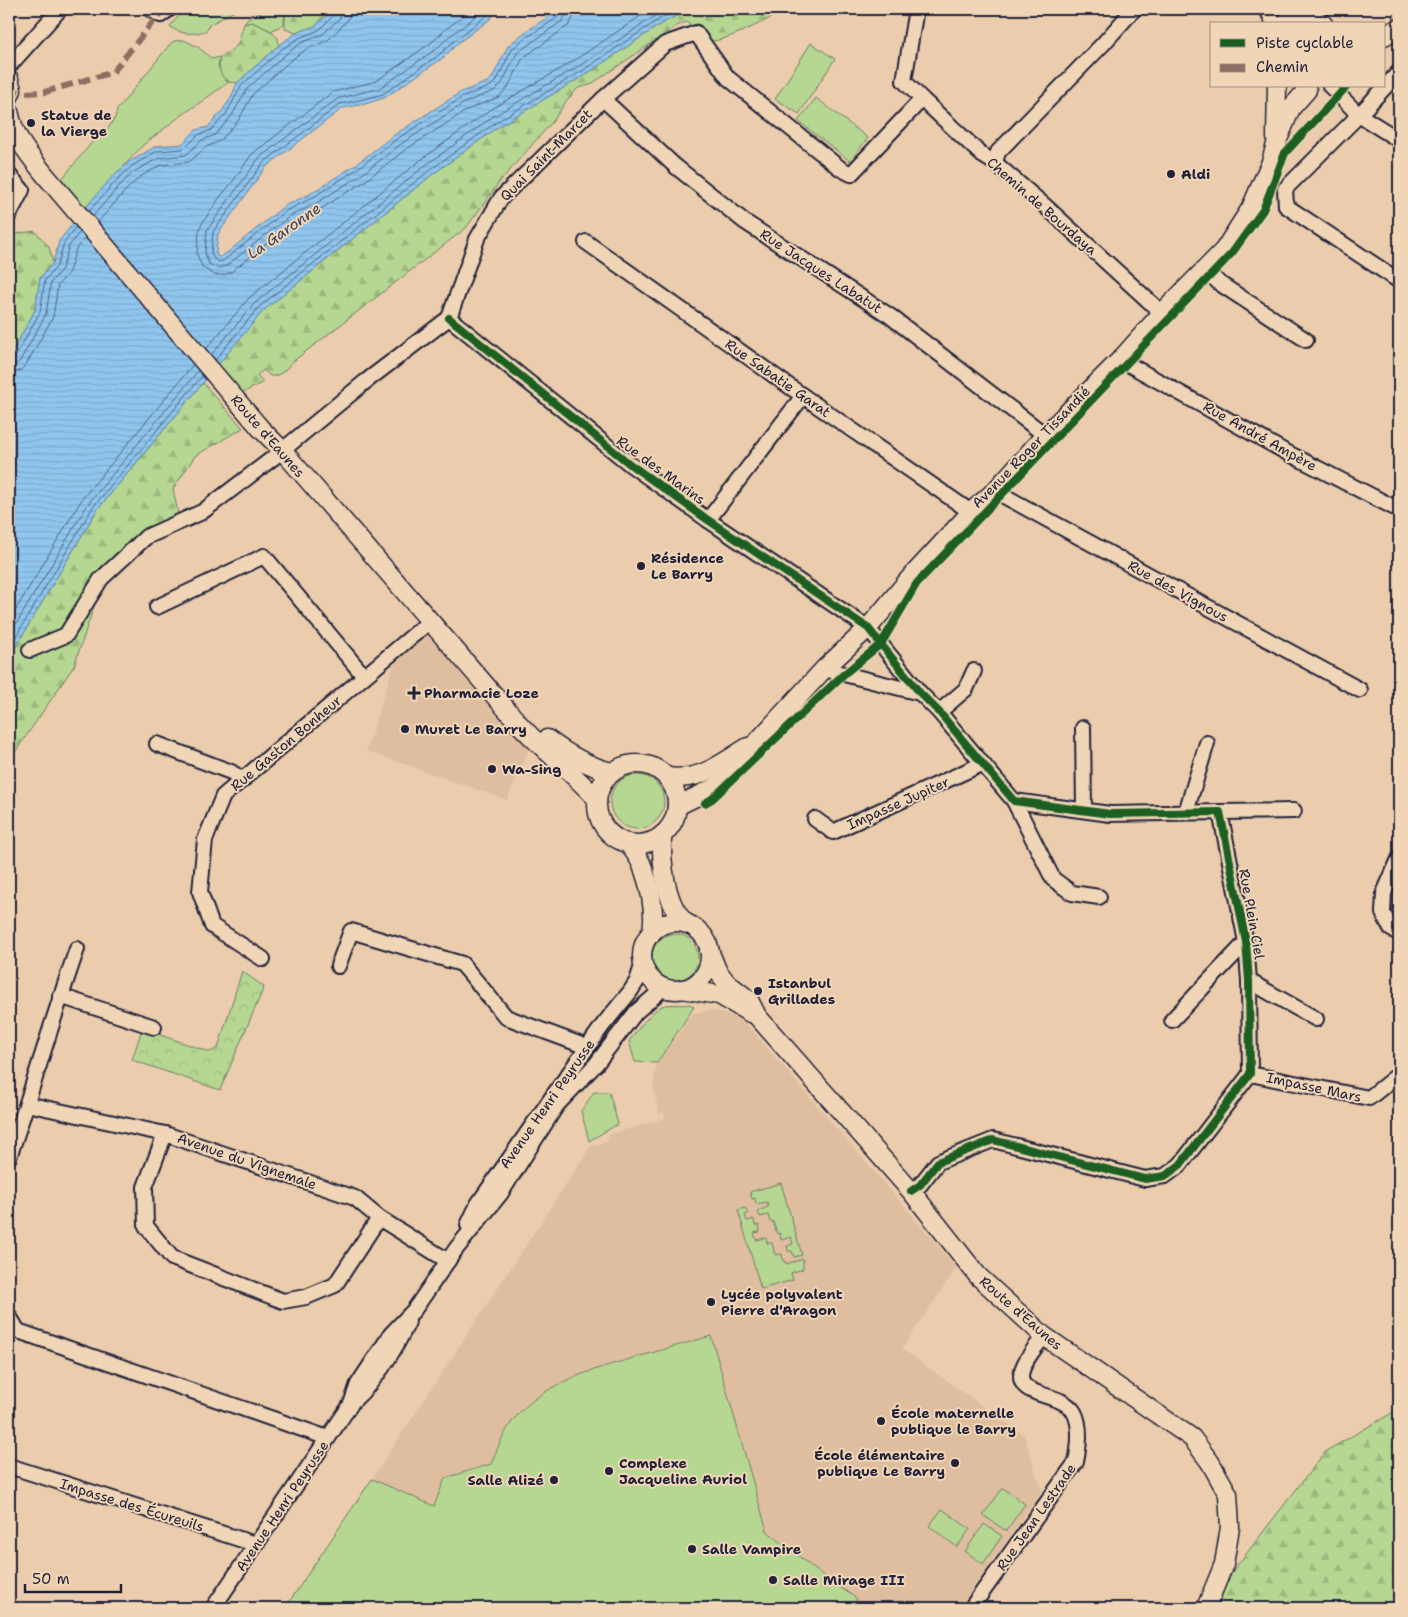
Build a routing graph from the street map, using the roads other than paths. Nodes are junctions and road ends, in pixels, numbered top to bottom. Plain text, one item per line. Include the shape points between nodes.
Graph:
1 (60, 9) edge
2 (916, 9) edge
3 (1134, 9) edge
4 (1267, 9) edge
5 (1298, 13) edge
6 (1273, 22) edge
7 (1285, 22) edge
8 (1321, 22) edge
9 (9, 66) edge
10 (1399, 72) edge
11 (9, 79) edge
12 (1386, 86) edge
13 (1277, 88) edge
14 (1311, 88) edge
15 (1332, 88) edge
16 (1384, 88) edge
17 (9, 97) edge
18 (603, 99) junction
19 (922, 99) junction
20 (9, 111) edge
21 (1359, 115) junction
22 (14, 140) edge
23 (1399, 140) edge
24 (1276, 144) junction
25 (995, 163) junction
26 (9, 175) edge
27 (9, 215) edge
28 (586, 242) dead end
29 (1205, 269) junction
30 (1399, 280) edge
31 (1162, 313) junction
32 (449, 318) junction
33 (1306, 340) dead end
34 (1122, 358) junction
35 (803, 396) junction
36 (1045, 435) junction
37 (282, 450) junction
38 (995, 491) junction
39 (1399, 510) edge
40 (971, 512) junction
41 (708, 520) junction
42 (157, 607) dead end
43 (430, 620) junction
44 (868, 628) junction
45 (30, 650) dead end
46 (824, 669) junction
47 (974, 672) dead end
48 (364, 676) junction
49 (1360, 690) dead end
50 (920, 693) junction
51 (939, 712) junction
52 (520, 725) junction
53 (1083, 728) dead end
54 (1207, 743) dead end
55 (157, 744) dead end
56 (756, 744) junction
57 (982, 764) junction
58 (611, 772) junction
59 (667, 777) junction
60 (242, 780) junction
61 (597, 800) junction
62 (1014, 801) junction
63 (677, 806) junction
64 (1084, 810) junction
65 (1294, 811) dead end
66 (1186, 812) junction
67 (1220, 812) junction
68 (815, 819) dead end
69 (662, 835) junction
70 (628, 842) junction
71 (1399, 859) edge
72 (1100, 897) dead end
73 (687, 924) junction
74 (1399, 933) edge
75 (651, 934) junction
76 (1246, 942) junction
77 (77, 948) dead end
78 (709, 950) junction
79 (263, 959) dead end
80 (643, 963) junction
81 (338, 966) dead end
82 (1249, 980) junction
83 (662, 986) junction
84 (682, 989) junction
85 (60, 996) junction
86 (758, 1016) junction
87 (1316, 1019) dead end
88 (1172, 1020) dead end
89 (154, 1028) dead end
90 (588, 1047) junction
91 (1250, 1074) junction
92 (1399, 1074) edge
93 (27, 1104) junction
94 (165, 1134) junction
95 (9, 1157) edge
96 (911, 1191) junction
97 (379, 1218) junction
98 (452, 1255) junction
99 (9, 1316) edge
100 (1044, 1336) junction
101 (328, 1438) junction
102 (9, 1466) edge
103 (255, 1544) junction
104 (213, 1608) edge
105 (971, 1608) edge
106 (1206, 1608) edge

1 - 9 street
2 - 19 street, Chemin de Bourdaya via 904,81
3 - 25 street via 998,152
4 - 6 street
5 - 7 main road
5 - 8 main road
10 - 12 street
11 - 17 main road via 12,90
13 - 24 main road, Avenue Roger Tissandié
14 - 24 main road, Avenue Roger Tissandié via 1291,108
15 - 21 street
16 - 21 street
18 - 19 street, Quai Saint-Marcet via 665,44 696,33 728,78 851,174
18 - 32 street, Quai Saint-Marcet via 501,198 477,239
18 - 36 street, Rue Jacques Labatut via 675,166 745,222 890,316
19 - 25 street, Chemin de Bourdaya via 982,155
20 - 22 main road, Route d'Eaunes
21 - 23 street
21 - 30 street via 1285,190 1286,206
22 - 37 main road, Route d'Eaunes
24 - 29 main road, Avenue Roger Tissandié via 1251,208 1224,250
25 - 31 street, Chemin de Bourdaya
26 - 27 street via 22,190
28 - 35 street, Rue Sabatie Garat
29 - 31 main road, Avenue Roger Tissandié
29 - 33 street via 1219,283
31 - 34 main road, Avenue Roger Tissandié
32 - 37 street
32 - 41 street, Rue des Marins via 632,466
34 - 36 main road, Avenue Roger Tissandié
34 - 39 street, Rue André Ampère via 1276,446
35 - 40 street, Rue Sabatie Garat
35 - 41 street
36 - 38 main road, Avenue Roger Tissandié
37 - 43 main road, Route d'Eaunes
37 - 45 street via 202,512 146,537 101,579 66,635
38 - 40 main road, Avenue Roger Tissandié
38 - 49 street, Rue des Vignous
40 - 44 main road, Avenue Roger Tissandié
41 - 44 street, Rue des Marins
42 - 48 street via 264,556
43 - 48 street, Rue Gaston Bonheur
43 - 52 main road, Route d'Eaunes
44 - 46 main road, Avenue Roger Tissandié
44 - 50 street
46 - 50 street
46 - 56 main road, Avenue Roger Tissandié
47 - 51 street via 966,689
48 - 60 street, Rue Gaston Bonheur
50 - 51 street
51 - 57 street
52 - 58 main road, Route d'Eaunes via 588,764
52 - 61 main road, Route d'Eaunes
53 - 64 street
54 - 66 street
55 - 60 street via 231,772
56 - 59 main road, Avenue Roger Tissandié via 692,778
56 - 63 main road, Avenue Roger Tissandié via 716,787
57 - 62 street
57 - 68 street, Impasse Jupiter via 834,832
58 - 59 main road via 636,763 655,768
58 - 61 main road
59 - 63 main road via 674,788
60 - 79 street, Rue Gaston Bonheur via 223,796 205,840 200,892 212,926
61 - 70 main road via 604,827
62 - 64 street
62 - 72 street via 1052,879 1072,893
63 - 69 main road via 671,825
64 - 66 street via 1110,814
65 - 67 street
66 - 67 street
67 - 76 street, Rue Plein Ciel
69 - 70 main road via 648,842
69 - 73 main road via 661,858 671,902 679,918
70 - 75 main road via 641,862 654,907
71 - 74 street via 1384,893 1382,913 1391,929
73 - 75 main road via 670,923
73 - 78 main road via 702,934
75 - 80 main road via 644,945
76 - 82 street, Rue Plein Ciel
76 - 88 street
77 - 85 street
78 - 84 main road via 710,958 704,975 698,982
78 - 86 main road, Route d'Eaunes via 717,970 726,982 749,1000
80 - 83 main road via 650,977
80 - 90 street, Avenue Henri Peyrusse via 630,992
81 - 90 street via 351,931 462,964 506,1017
82 - 87 street
82 - 91 street, Rue Plein Ciel
83 - 84 main road
83 - 98 street, Avenue Henri Peyrusse via 557,1105 501,1193
84 - 86 main road, Route d'Eaunes via 719,995
85 - 89 street
85 - 93 street
86 - 96 main road, Route d'Eaunes
90 - 98 street, Avenue Henri Peyrusse via 478,1204
91 - 92 street, Impasse Mars via 1369,1098
91 - 96 street via 1180,1165 1164,1176 1145,1179 993,1140 938,1162
93 - 94 street, Avenue du Vignemale
93 - 95 street
94 - 97 street, Avenue du Vignemale via 355,1198
94 - 97 street via 144,1187 146,1226 172,1258 283,1301 306,1297 335,1285
96 - 100 main road, Route d'Eaunes via 978,1276
97 - 98 street, Avenue du Vignemale
98 - 101 street, Avenue Henri Peyrusse via 414,1310 400,1340
99 - 101 street via 18,1331
100 - 105 street, Rue Jean Lestrade via 1022,1370 1022,1382 1026,1388 1055,1398 1074,1412 1079,1438 1076,1462
100 - 106 main road, Route d'Eaunes via 1192,1438 1210,1462 1228,1494 1230,1527 1224,1564
101 - 103 street, Avenue Henri Peyrusse
102 - 103 street, Impasse des Écureuils
103 - 104 street, Avenue Henri Peyrusse

